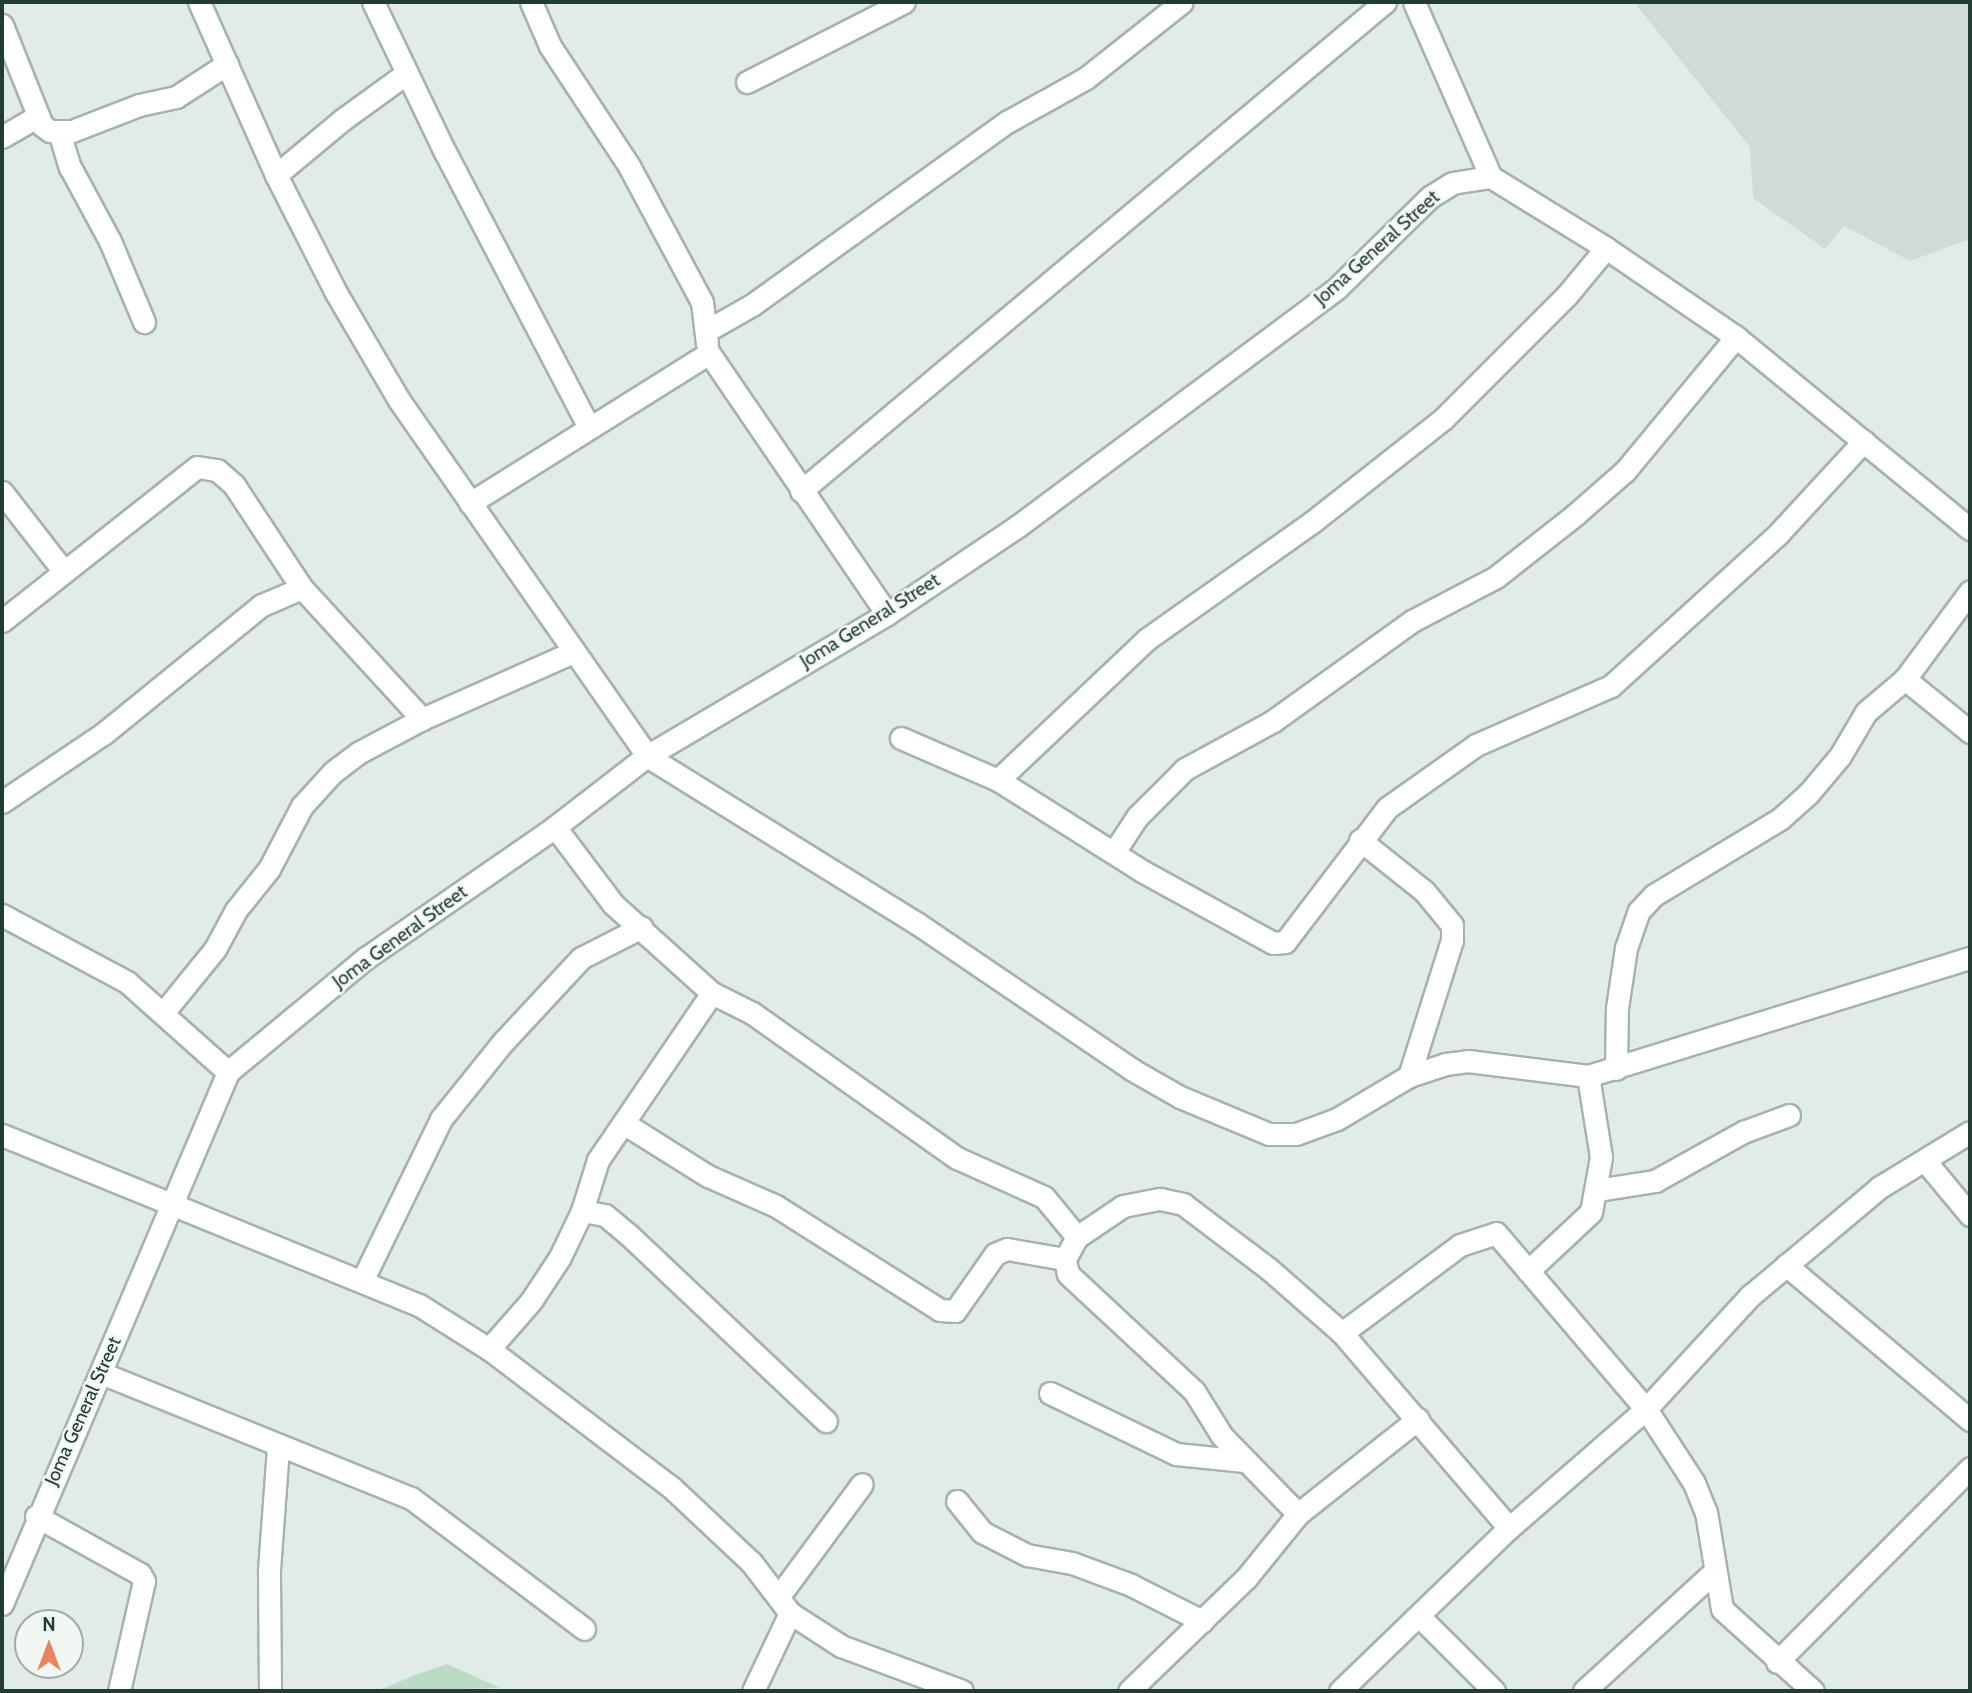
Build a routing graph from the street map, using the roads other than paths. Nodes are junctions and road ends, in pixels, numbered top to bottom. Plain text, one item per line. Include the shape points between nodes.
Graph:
1 (199, 2) edge
2 (373, 2) edge
3 (531, 2) edge
4 (904, 2) edge
5 (1182, 2) edge
6 (1385, 2) edge
7 (1414, 2) edge
8 (2, 25) edge
9 (227, 64) junction
10 (407, 73) junction
11 (747, 82) dead end
12 (38, 116) junction
13 (59, 132) junction
14 (2, 137) edge
15 (276, 175) junction
16 (1491, 177) junction
17 (1606, 248) junction
18 (144, 322) dead end
19 (706, 331) junction
20 (1736, 337) junction
21 (709, 353) junction
22 (589, 428) junction
23 (1864, 440) junction
24 (801, 491) junction
25 (2, 492) edge
26 (470, 503) junction
27 (1970, 529) edge
28 (62, 569) junction
29 (302, 588) junction
30 (1970, 591) edge
31 (887, 614) junction
32 (2, 621) edge
33 (573, 652) junction
34 (1905, 678) junction
35 (422, 719) junction
36 (1970, 732) edge
37 (901, 738) dead end
38 (648, 756) junction
39 (998, 780) junction
40 (2, 802) edge
41 (555, 827) junction
42 (1360, 841) junction
43 (1114, 852) junction
44 (2, 915) edge
45 (642, 927) junction
46 (1970, 958) edge
47 (712, 993) junction
48 (163, 1013) junction
49 (1615, 1069) junction
50 (228, 1072) junction
51 (1409, 1076) junction
52 (1588, 1076) junction
53 (1788, 1115) dead end
54 (625, 1124) junction
55 (1970, 1132) edge
56 (5, 1144) edge
57 (1926, 1163) junction
58 (1597, 1190) junction
59 (169, 1207) junction
60 (582, 1211) junction
61 (1970, 1215) edge
62 (1077, 1237) junction
63 (1065, 1259) junction
64 (1786, 1265) junction
65 (1528, 1271) junction
66 (363, 1279) junction
67 (1342, 1333) junction
68 (489, 1349) junction
69 (101, 1373) junction
70 (1050, 1393) dead end
71 (1646, 1409) junction
72 (1418, 1419) junction
73 (1970, 1420) edge
74 (826, 1421) dead end
75 (278, 1447) junction
76 (1245, 1461) junction
77 (1970, 1468) edge
78 (862, 1483) dead end
79 (957, 1501) dead end
80 (1298, 1514) junction
81 (36, 1516) junction
82 (1509, 1528) junction
83 (1713, 1573) junction
84 (2, 1604) edge
85 (785, 1604) junction
86 (1420, 1617) junction
87 (1202, 1621) junction
88 (584, 1629) dead end
89 (1777, 1662) junction
90 (119, 1691) edge
91 (270, 1691) edge
92 (752, 1691) edge
93 (962, 1691) edge
94 (1129, 1691) edge
95 (1340, 1691) edge
96 (1494, 1691) edge
97 (1584, 1691) edge
98 (1813, 1691) edge

1 - 9 street
2 - 10 street
3 - 19 street via 550,47 629,166 702,302
4 - 11 street
5 - 19 street via 1086,78 1007,122 752,305
6 - 24 street
7 - 16 street
8 - 12 street
9 - 13 street via 176,97
9 - 15 street
10 - 15 street
10 - 22 street
12 - 13 street via 42,125
12 - 14 street
13 - 18 street via 70,167 110,241
15 - 26 street via 335,291
16 - 17 street
16 - 31 street, Joma General Street via 1452,183 1430,197 1337,288 1018,526
17 - 20 street
17 - 39 street via 1567,295 1443,419 1321,515 1147,639
19 - 21 street
20 - 23 street
20 - 43 street via 1625,471 1576,514 1496,577 1412,621 1273,721 1185,769 1137,817
21 - 22 street
21 - 24 street
22 - 26 street
23 - 27 street
23 - 42 street via 1779,533 1611,686 1475,745 1405,792
24 - 31 street
25 - 28 street
26 - 33 street
28 - 29 street via 103,545 180,476 197,467 217,470 234,485
28 - 32 street
29 - 35 street
29 - 40 street via 262,605 103,734
30 - 34 street
31 - 38 street, Joma General Street
33 - 35 street
33 - 38 street
34 - 36 street
34 - 49 street via 1866,712 1840,756 1780,819 1654,895 1639,911 1626,948 1617,1008
35 - 48 street via 358,753 302,806 269,869 236,910 215,949
37 - 39 street
38 - 41 street, Joma General Street
38 - 51 street via 918,924 1131,1069 1243,1124 1269,1134 1296,1134 1338,1119
39 - 43 street
41 - 45 street via 613,904
41 - 50 street, Joma General Street via 366,958
42 - 43 street via 1285,942 1273,943
42 - 51 street via 1424,891 1452,925 1452,940
44 - 48 street via 127,982
45 - 47 street
45 - 66 street via 581,958 503,1042 441,1119
46 - 49 street
47 - 54 street
47 - 62 street via 752,1013 957,1158 1044,1197
48 - 50 street
49 - 52 street
50 - 59 street, Joma General Street
51 - 52 street via 1468,1061
52 - 58 street via 1601,1157
53 - 58 street via 1743,1132 1655,1181
54 - 60 street via 598,1160
54 - 63 street via 708,1176 776,1206 940,1310 955,1311 995,1254 1007,1250
55 - 57 street
56 - 59 street
57 - 61 street
57 - 64 street via 1880,1187
58 - 65 street via 1591,1212 1578,1229
59 - 66 street
59 - 69 street, Joma General Street
60 - 68 street via 531,1301
60 - 74 street via 605,1214
62 - 63 street
62 - 67 street via 1123,1206 1171,1200 1269,1269
63 - 76 street via 1068,1274 1194,1391 1222,1436
64 - 71 street via 1750,1296
64 - 73 street
65 - 67 street via 1496,1233 1483,1235 1460,1245
65 - 71 street
66 - 68 street via 419,1305
67 - 72 street
68 - 85 street via 671,1487 751,1562
69 - 75 street
69 - 81 street, Joma General Street
70 - 76 street via 1176,1454
71 - 82 street
71 - 83 street via 1694,1483 1706,1512
72 - 80 street
72 - 82 street
75 - 88 street via 411,1498
75 - 91 street via 269,1570
76 - 80 street
77 - 89 street
78 - 85 street
79 - 87 street via 982,1532 1027,1555 1072,1563 1131,1585
80 - 87 street via 1247,1577
81 - 84 street, Joma General Street
81 - 90 street via 129,1567 144,1581
82 - 86 street
83 - 89 street via 1722,1609
83 - 97 street
85 - 92 street
85 - 93 street via 841,1646
86 - 95 street via 1352,1675
86 - 96 street
87 - 94 street
89 - 98 street

